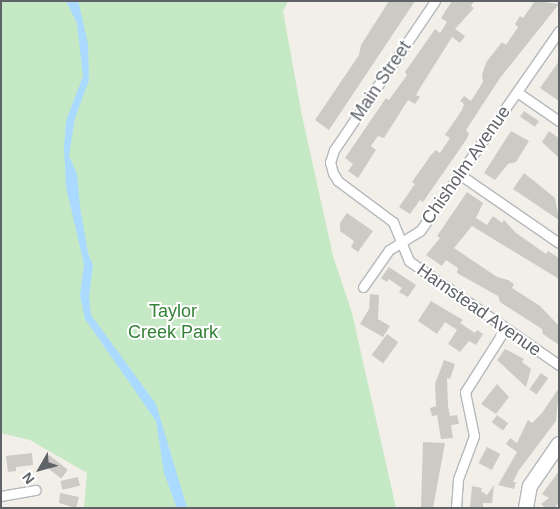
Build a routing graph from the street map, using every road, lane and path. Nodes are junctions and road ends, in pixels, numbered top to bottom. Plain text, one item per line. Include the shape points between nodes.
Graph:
1 (435, 1) edge
2 (559, 31) edge
3 (517, 92) junction
4 (559, 121) edge
5 (330, 162) joint
6 (459, 174) junction
7 (559, 243) edge
8 (402, 244) junction
9 (363, 287) dead end
10 (505, 329) junction
11 (559, 365) edge
12 (559, 444) edge
13 (35, 490) dead end
14 (1, 496) edge
15 (456, 508) edge
16 (526, 508) edge

1 - 5 street, Main Street via 341,140
2 - 3 street, Chisholm Avenue
3 - 4 street
3 - 6 street, Chisholm Avenue
5 - 8 street, Hamstead Avenue via 338,182 393,222
6 - 7 street
6 - 8 street, Chisholm Avenue via 420,231
8 - 9 street, Chisholm Avenue via 389,250
8 - 10 street, Hamstead Avenue via 409,261
10 - 11 street, Hamstead Avenue
10 - 15 street via 465,392 474,436 458,479
12 - 16 street via 530,486
13 - 14 street

